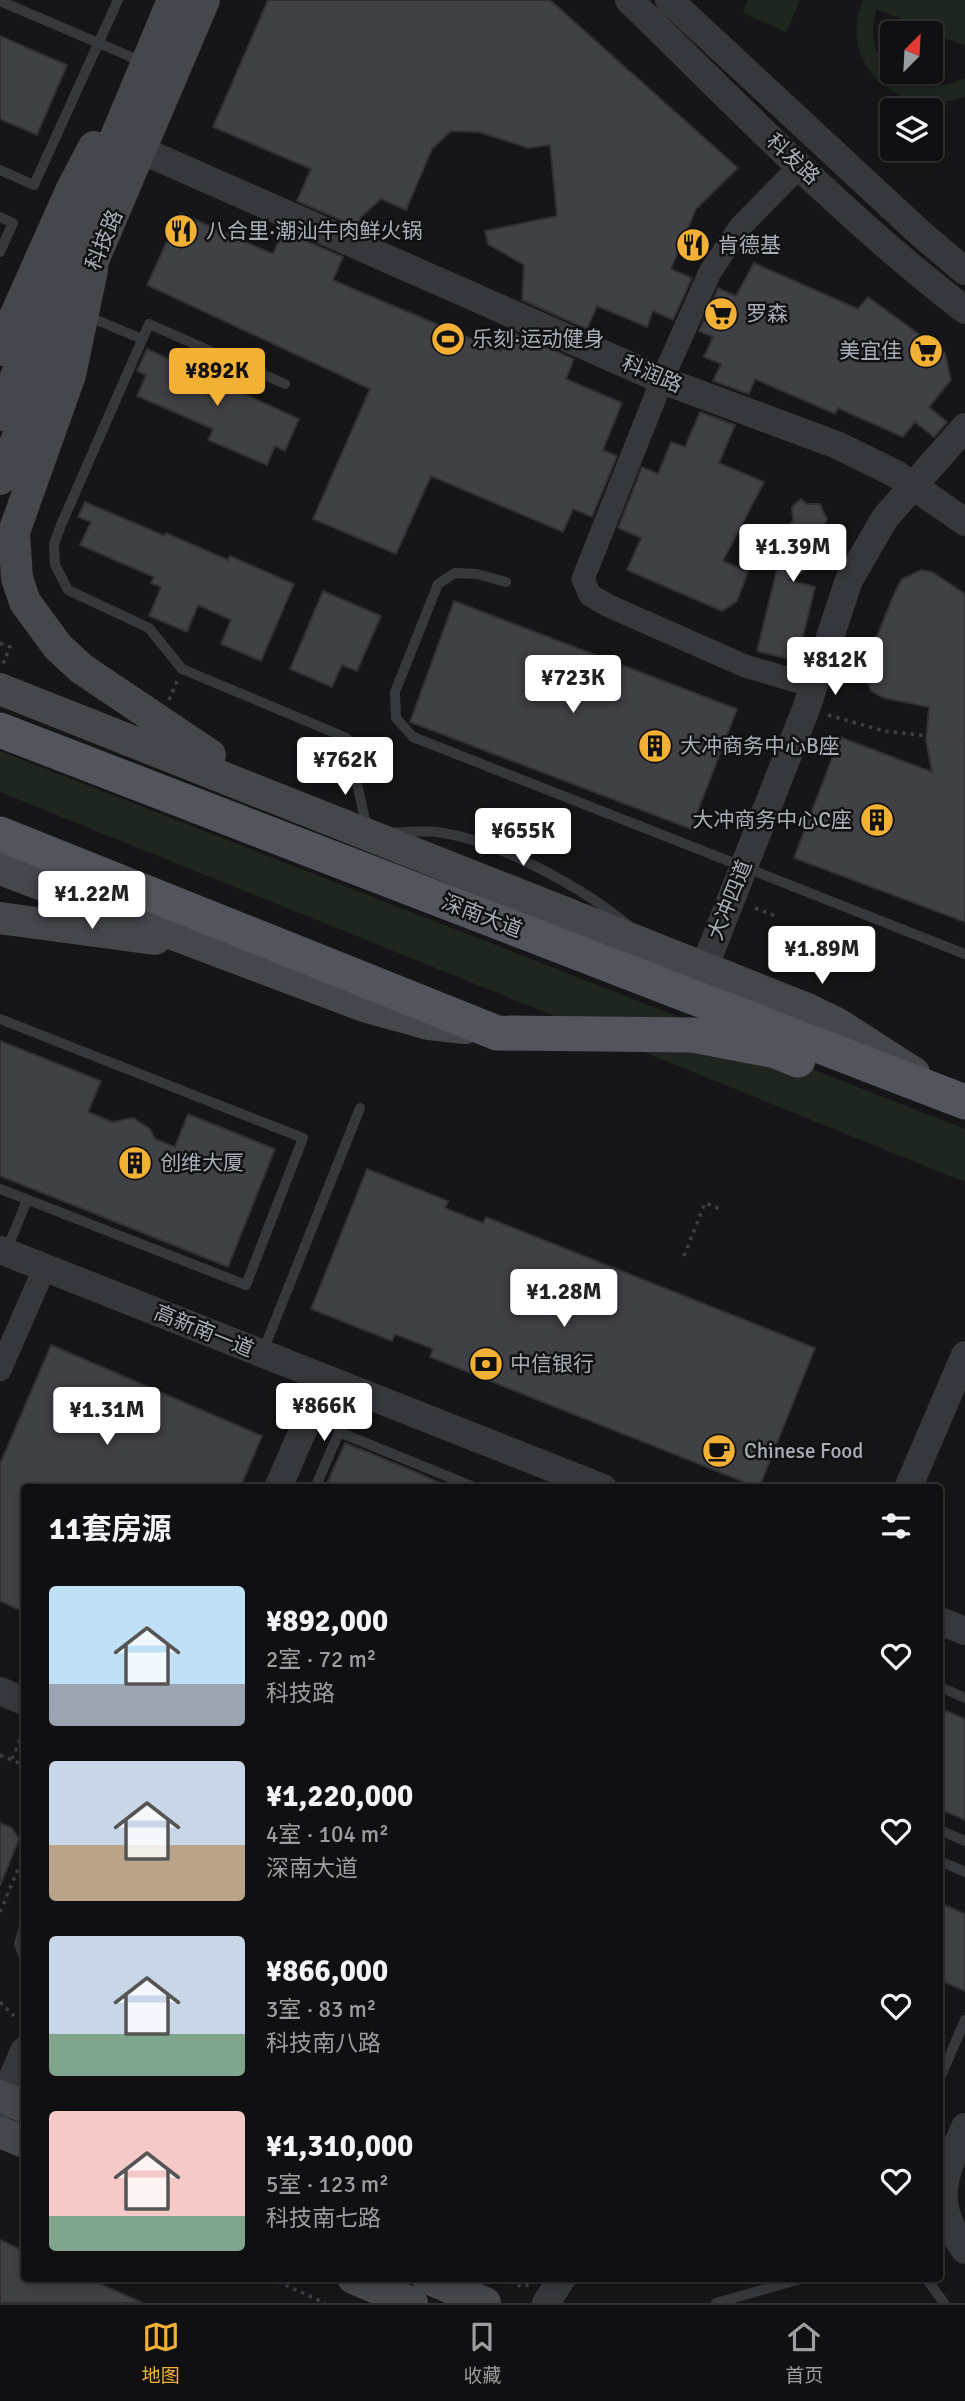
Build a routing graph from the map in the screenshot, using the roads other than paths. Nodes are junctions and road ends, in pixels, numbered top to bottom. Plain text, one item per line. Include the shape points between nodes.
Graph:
1 (118, 0) edge
2 (173, 0) edge
3 (204, 0) edge
4 (629, 0) edge
5 (668, 0) edge
6 (0, 1) edge
7 (98, 43) junction
8 (146, 63) junction
9 (141, 150) junction
10 (800, 166) junction
11 (0, 170) edge
12 (0, 217) edge
13 (0, 252) edge
14 (92, 270) junction
15 (965, 271) edge
16 (965, 310) edge
17 (84, 314) junction
18 (142, 339) junction
19 (0, 350) edge
20 (662, 380) junction
21 (285, 384) dead end
22 (0, 415) edge
23 (965, 427) edge
24 (0, 479) edge
25 (913, 485) junction
26 (965, 522) edge
27 (506, 582) dead end
28 (0, 689) edge
29 (809, 697) junction
30 (0, 730) edge
31 (302, 808) junction
32 (0, 834) edge
33 (368, 834) junction
34 (744, 865) junction
35 (0, 869) edge
36 (0, 918) edge
37 (203, 944) junction
38 (965, 954) edge
39 (704, 968) junction
40 (0, 1019) edge
41 (497, 1032) junction
42 (959, 1099) edge
43 (360, 1108) dead end
44 (965, 1126) edge
45 (0, 1189) edge
46 (27, 1200) junction
47 (3, 1251) edge
48 (45, 1267) junction
49 (262, 1354) junction
50 (965, 1355) edge
51 (0, 1370) edge
52 (325, 1379) junction
53 (280, 1484) edge
54 (317, 1484) edge
55 (466, 1484) edge
56 (593, 1484) edge
57 (910, 1484) edge
58 (943, 1622) edge
59 (965, 1631) edge
60 (943, 1688) edge
61 (0, 1691) edge
62 (965, 1698) edge
63 (21, 1700) edge
64 (943, 1831) edge
65 (965, 1841) edge
66 (943, 1862) edge
67 (965, 1872) edge
68 (965, 2020) edge
69 (21, 2060) edge
70 (943, 2071) edge
71 (7, 2102) edge
72 (965, 2127) edge
73 (0, 2132) edge
74 (21, 2141) edge
75 (943, 2192) edge
76 (943, 2206) edge
77 (965, 2250) edge
78 (362, 2282) edge
79 (437, 2282) edge
80 (579, 2282) edge
81 (790, 2282) edge
82 (929, 2282) edge
83 (412, 2303) edge
84 (485, 2303) edge
85 (569, 2303) edge
86 (716, 2303) edge
87 (944, 2303) edge

1 - 7 lane
2 - 8 main road, 科技路
3 - 9 main road, 科技路
4 - 10 street, 科发路
5 - 15 street, 科发路
6 - 7 lane
7 - 8 lane
7 - 11 lane via 34,185
8 - 19 main road via 71,191
8 - 22 main road, 科技路
9 - 14 main road, 科技路
9 - 20 street, 科润路
10 - 16 street, 科发路
10 - 20 street via 723,248
12 - 13 lane via 13,223
14 - 17 main road
14 - 24 main road, 科技路
17 - 18 lane
17 - 31 main road via 70,375 14,532 17,578 25,602 51,640 82,669 169,731
18 - 21 lane via 149,324
18 - 33 lane via 61,525 54,544 55,565 68,590 149,628 182,669 347,738
20 - 25 street, 科润路 via 805,431
20 - 29 street via 584,570 585,588 609,606
23 - 25 street, 大冲四道
25 - 26 street, 科润路
25 - 29 street, 大冲四道 via 860,557
27 - 34 lane via 456,573 438,584 395,692 396,718 413,737
28 - 31 main road
29 - 34 street, 大冲四道
30 - 42 main road, 深南大道
31 - 33 main road
32 - 41 main road
33 - 39 main road
34 - 38 lane
34 - 39 street, 大冲四道
35 - 37 main road
36 - 37 main road
37 - 41 main road via 364,1006 429,1024
39 - 42 main road via 821,1015
40 - 46 lane via 303,1138 246,1285
41 - 44 main road via 693,1035 776,1051
43 - 49 lane
45 - 46 lane
46 - 47 lane
47 - 48 street, 高新南一道
48 - 49 street, 高新南一道
48 - 51 street
49 - 52 street, 高新南一道
50 - 57 street
52 - 53 street
52 - 56 street, 高新南一道
54 - 55 lane via 340,1432
58 - 59 street
60 - 62 lane
61 - 63 street
64 - 65 lane
66 - 67 lane
68 - 70 lane
69 - 71 street
72 - 75 street
73 - 74 main road
76 - 77 street
78 - 83 main road
79 - 84 main road
80 - 85 street
81 - 86 lane
82 - 87 lane

